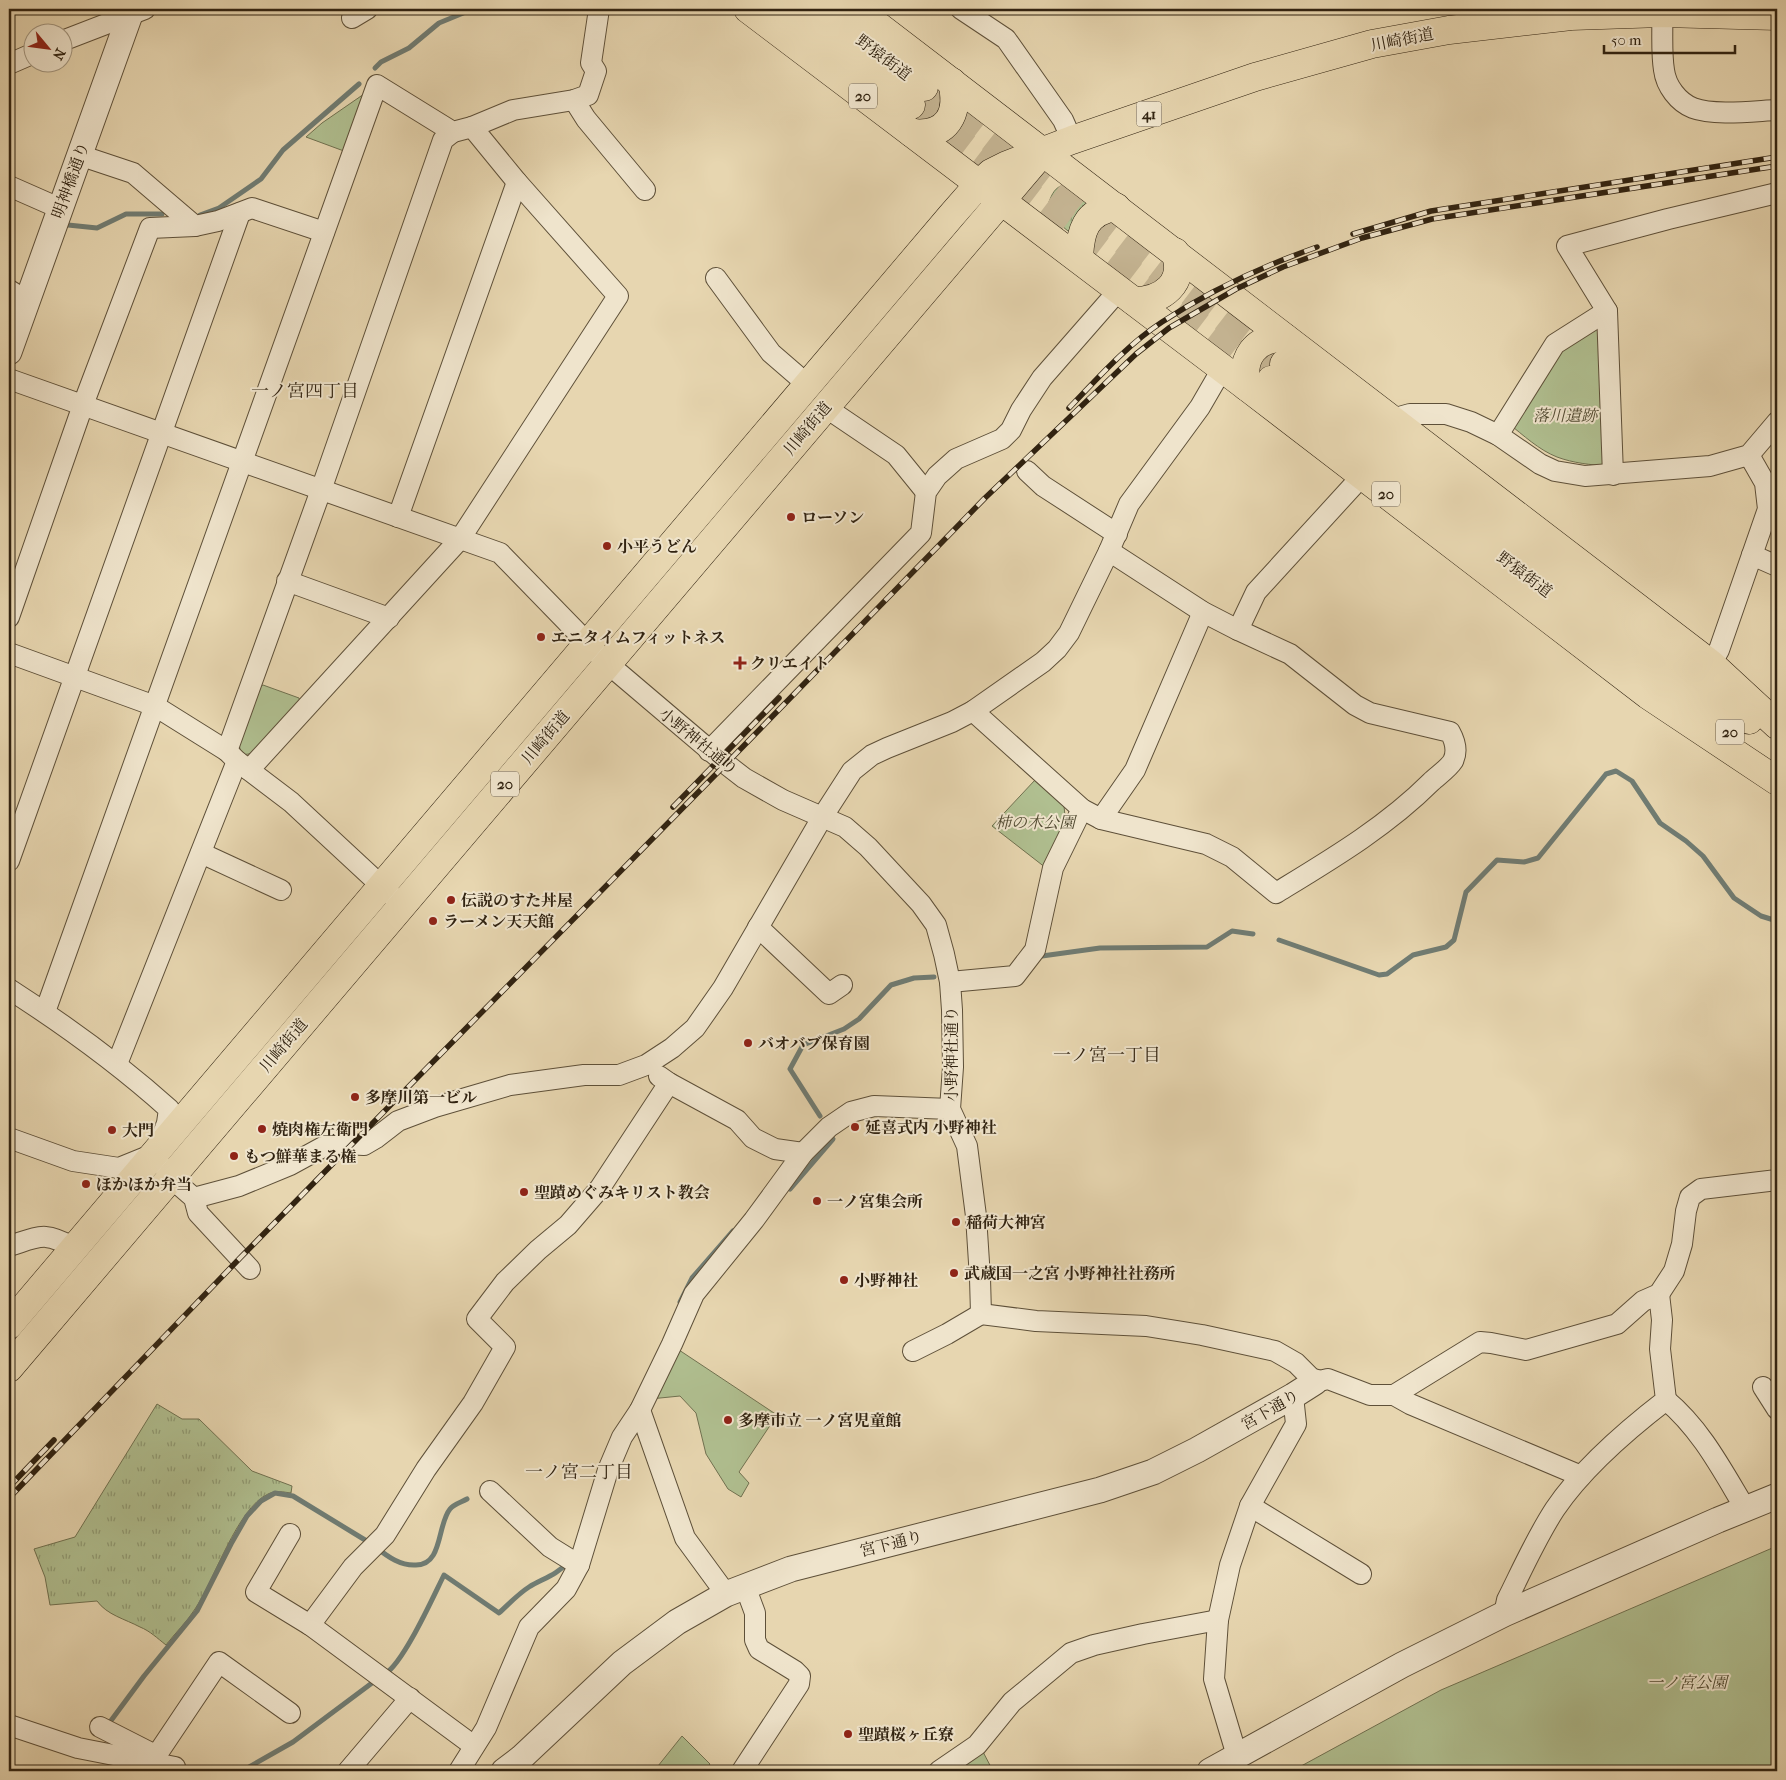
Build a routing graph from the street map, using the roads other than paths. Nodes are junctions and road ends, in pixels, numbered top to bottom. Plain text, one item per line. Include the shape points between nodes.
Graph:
1 (599, 9) edge
2 (748, 9) edge
3 (784, 9) edge
4 (821, 9) edge
5 (856, 9) edge
6 (961, 9) edge
7 (136, 11) edge
8 (1662, 13) junction
9 (1777, 16) edge
10 (72, 37) edge
11 (22, 58) edge
12 (9, 64) edge
13 (952, 82) junction
14 (574, 100) junction
15 (1777, 110) edge
16 (472, 127) junction
17 (453, 132) junction
18 (912, 133) junction
19 (1072, 140) junction
20 (1044, 151) junction
21 (79, 155) junction
22 (517, 182) junction
23 (979, 184) junction
24 (9, 186) edge
25 (645, 190) dead end
26 (1777, 193) edge
27 (1001, 200) junction
28 (1116, 207) junction
29 (59, 208) junction
30 (240, 213) junction
31 (195, 226) junction
32 (324, 232) junction
33 (1175, 252) junction
34 (1079, 259) junction
35 (716, 278) dead end
36 (18, 295) edge
37 (1126, 295) junction
38 (1607, 311) junction
39 (9, 352) edge
40 (1272, 367) junction
41 (1222, 369) junction
42 (9, 379) edge
43 (808, 385) junction
44 (82, 405) junction
45 (825, 407) junction
46 (1392, 419) junction
47 (1777, 422) edge
48 (161, 433) junction
49 (1498, 435) junction
50 (1750, 455) junction
51 (242, 462) junction
52 (1027, 471) dead end
53 (1614, 474) junction
54 (1362, 476) junction
55 (321, 490) junction
56 (926, 492) junction
57 (398, 517) junction
58 (460, 539) junction
59 (1113, 542) junction
60 (1752, 555) junction
61 (1777, 566) edge
62 (288, 581) junction
63 (1203, 612) junction
64 (9, 617) edge
65 (389, 618) junction
66 (1238, 630) junction
67 (588, 644) junction
68 (9, 653) edge
69 (607, 663) junction
70 (1711, 664) junction
71 (74, 676) junction
72 (154, 706) junction
73 (973, 711) junction
74 (1777, 725) edge
75 (1777, 742) edge
76 (710, 750) junction
77 (238, 760) junction
78 (1777, 768) edge
79 (1777, 781) edge
80 (1082, 809) junction
81 (823, 816) junction
82 (1101, 819) junction
83 (201, 852) junction
84 (9, 861) edge
85 (382, 886) junction
86 (281, 890) dead end
87 (402, 905) junction
88 (758, 927) junction
89 (950, 982) junction
90 (842, 985) dead end
91 (9, 989) edge
92 (45, 1012) junction
93 (117, 1064) junction
94 (646, 1065) junction
95 (669, 1083) junction
96 (950, 1109) junction
97 (9, 1138) edge
98 (156, 1153) junction
99 (803, 1153) junction
100 (171, 1178) junction
101 (1777, 1180) edge
102 (194, 1198) junction
103 (9, 1246) edge
104 (75, 1248) junction
105 (250, 1269) dead end
106 (1659, 1294) junction
107 (981, 1314) junction
108 (9, 1325) edge
109 (913, 1351) dead end
110 (9, 1368) edge
111 (1316, 1382) junction
112 (1763, 1387) dead end
113 (1394, 1395) junction
114 (1293, 1396) junction
115 (1666, 1400) junction
116 (1777, 1409) edge
117 (640, 1410) junction
118 (1581, 1476) junction
119 (490, 1491) dead end
120 (1777, 1496) edge
121 (1250, 1506) junction
122 (1745, 1508) junction
123 (290, 1534) dead end
124 (573, 1561) junction
125 (1361, 1574) dead end
126 (736, 1590) junction
127 (1504, 1614) junction
128 (1218, 1620) junction
129 (310, 1626) junction
130 (410, 1698) junction
131 (290, 1713) dead end
132 (9, 1726) edge
133 (100, 1728) dead end
134 (474, 1746) junction
135 (156, 1756) junction
136 (1237, 1756) junction
137 (179, 1769) edge
138 (348, 1771) edge
139 (459, 1771) edge
140 (504, 1771) edge
141 (742, 1771) edge
142 (939, 1771) edge
143 (1210, 1771) edge

1 - 14 street via 591,63 596,72 588,95
2 - 18 main road, 20
3 - 4 main road, 野猿街道 / 20 via 917,96
5 - 13 main road, 20
6 - 19 street via 1006,39 1063,120
7 - 10 street
7 - 21 street, 明神橋通り
8 - 9 main road, 川崎街道 / 41
8 - 15 street via 1664,71 1669,88 1680,100 1693,108 1710,111
8 - 19 main road, 川崎街道 / 41 via 1571,16 1449,30 1372,44 1281,69
11 - 12 street
13 - 18 main road via 955,94 949,120 932,132
13 - 20 main road, 20
14 - 16 street via 513,110
14 - 25 street
16 - 17 street
16 - 22 street
17 - 32 street via 376,85
17 - 55 street via 444,140
18 - 23 main road, 20
19 - 20 main road, 川崎街道 / 41
20 - 23 main road, 川崎街道 / 20 via 991,173
20 - 27 main road, 川崎街道 / 20
20 - 28 main road, 20
21 - 29 street, 明神橋通り
21 - 31 street via 133,173
22 - 57 street
22 - 58 street via 618,296
23 - 27 main road, 20
23 - 43 main road, 川崎街道 / 20
24 - 29 street
26 - 38 street via 1567,246
27 - 34 main road, 20
27 - 45 main road, 川崎街道 / 20
28 - 33 main road, 20
28 - 34 main road via 1098,212 1086,224 1082,230
29 - 36 street, 明神橋通り
30 - 31 street
30 - 32 street via 252,208
30 - 48 street
31 - 44 street via 150,228
32 - 51 street
33 - 37 main road via 1178,267 1172,286 1154,299 1143,301
33 - 40 main road, 20
34 - 37 main road, 20
35 - 43 street via 771,353
36 - 39 street, 明神橋通り
37 - 41 main road, 20
37 - 56 street via 1042,378 1012,430 1002,438 956,459 937,476
38 - 49 street via 1555,344
38 - 53 street
40 - 41 main road, 20
40 - 46 main road, 20
40 - 54 main road, 20
40 - 75 main road, 野猿街道 / 20
40 - 78 main road, 野猿街道 / 20
41 - 59 street via 1200,407 1129,504
42 - 44 street, 小野神社通り
43 - 67 main road, 川崎街道 / 20
44 - 48 street, 小野神社通り
44 - 64 street
45 - 56 street via 896,455
45 - 69 main road, 川崎街道 / 20
46 - 49 street via 1410,414 1446,414
46 - 70 main road, 20
47 - 50 street
48 - 51 street, 小野神社通り
48 - 71 street
49 - 53 street via 1555,471 1585,476
50 - 53 street via 1710,466
50 - 60 street via 1765,482 1768,509
51 - 55 street, 小野神社通り
51 - 72 street
52 - 59 street
54 - 66 street via 1256,592
54 - 79 main road, 20 via 1648,695
55 - 57 street, 小野神社通り
55 - 62 street
56 - 76 street via 921,533
57 - 58 street, 小野神社通り
58 - 65 street
58 - 67 street, 小野神社通り via 500,553
59 - 63 street
59 - 73 street via 1057,649
60 - 61 street
60 - 70 street via 1719,650
62 - 65 street
62 - 77 street
63 - 66 street
63 - 82 street via 1136,770
65 - 77 street
66 - 82 street via 1290,654 1370,713 1450,732 1456,743 1453,760 1387,821 1276,893 1232,857 1206,844
67 - 69 street, 小野神社通り
67 - 85 main road, 川崎街道 / 20
68 - 71 street
69 - 76 street, 小野神社通り
69 - 87 main road, 川崎街道 / 20
70 - 74 main road, 20
71 - 72 street
71 - 84 street
72 - 77 street
72 - 92 street
73 - 80 street
73 - 81 street via 872,755 852,772
76 - 81 street, 小野神社通り via 752,782 783,800
77 - 83 street
77 - 85 street via 291,802
80 - 82 street
80 - 89 street via 1054,868 1035,950 1015,976
81 - 88 street
81 - 89 street, 小野神社通り via 845,827 868,847 921,904 936,925
83 - 86 street
83 - 93 street
85 - 87 street
85 - 98 main road, 川崎街道 / 20
87 - 100 main road, 川崎街道 / 20
88 - 90 street via 829,994
88 - 94 street via 723,988 695,1028
89 - 96 street, 小野神社通り via 954,1067
91 - 92 street
92 - 93 street
93 - 98 street via 169,1109
94 - 95 street
94 - 102 street via 619,1075 584,1075 510,1085 434,1107 398,1121 364,1145 323,1147 239,1186
95 - 99 street via 737,1120 753,1138 775,1149
95 - 129 street via 600,1188 568,1225 505,1282 477,1319 505,1347 473,1403 385,1535 354,1567
96 - 99 street via 874,1106 850,1112
96 - 107 street, 小野神社通り via 968,1146 977,1225
97 - 98 street via 73,1161 119,1168
98 - 100 street
98 - 104 main road, 川崎街道 / 20
99 - 117 street via 694,1294
100 - 102 street
100 - 110 main road, 川崎街道 / 20
101 - 106 street via 1701,1189 1690,1197 1674,1271
102 - 105 street via 198,1213
103 - 104 street via 43,1236
104 - 108 main road, 川崎街道 / 20
106 - 113 street via 1643,1301 1617,1324 1526,1350 1480,1342
106 - 115 street via 1662,1320 1660,1349
107 - 109 street
107 - 111 street via 1036,1321 1146,1326 1202,1335 1275,1351 1296,1363
111 - 113 street via 1328,1379 1370,1395
111 - 114 street, 宮下通り
112 - 116 street
113 - 118 street
114 - 121 street via 1296,1424
114 - 126 street, 宮下通り via 1153,1472 1100,1490 791,1569
115 - 118 street
115 - 122 street via 1708,1447
117 - 124 street via 622,1437
117 - 126 street via 685,1538
118 - 127 street via 1537,1541 1507,1600
119 - 124 street via 550,1547
120 - 122 street
121 - 125 street
121 - 128 street via 1230,1565
122 - 127 street
123 - 129 street via 256,1592
124 - 134 street via 566,1589 529,1627 486,1728
126 - 140 street, 宮下通り via 677,1622 622,1663
126 - 141 street via 756,1613 754,1640 759,1649 800,1676 799,1684
127 - 136 street via 1402,1665
128 - 136 street via 1214,1680
128 - 142 street via 1094,1645 1071,1653 1012,1702 977,1745
129 - 130 street
130 - 134 street
130 - 138 street
131 - 135 street via 219,1662
132 - 137 street via 78,1748
133 - 135 street
134 - 139 street
135 - 137 street
136 - 143 street

